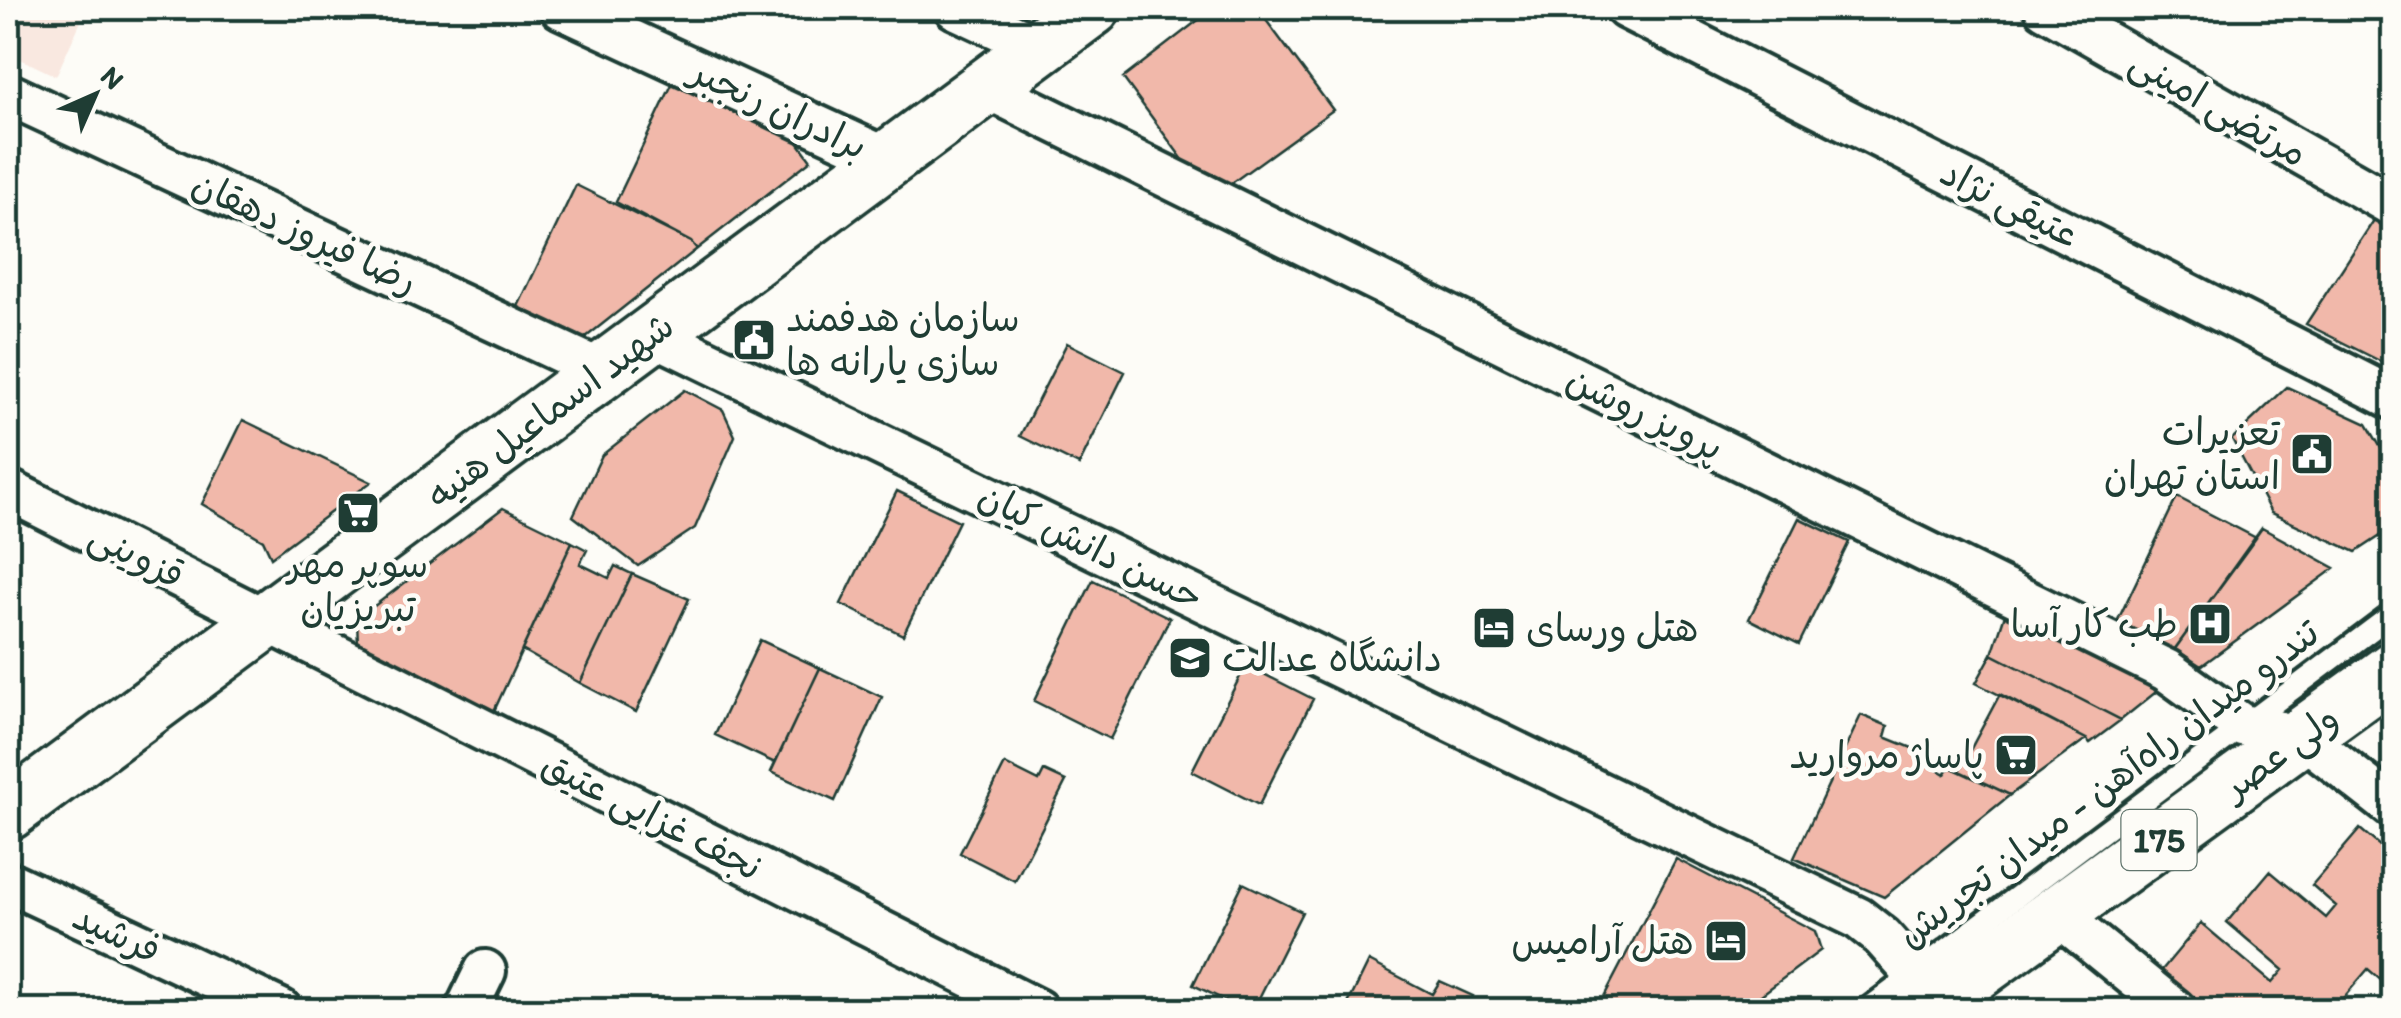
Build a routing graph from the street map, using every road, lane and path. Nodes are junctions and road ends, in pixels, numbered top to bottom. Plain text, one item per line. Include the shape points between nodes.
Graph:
1 (562, 8) edge
2 (955, 8) edge
3 (1092, 8) edge
4 (1626, 8) edge
5 (2045, 8) edge
6 (1039, 47) junction
7 (985, 87) junction
8 (8, 94) edge
9 (888, 159) junction
10 (2394, 206) edge
11 (652, 334) junction
12 (602, 371) junction
13 (2394, 399) edge
14 (8, 490) edge
15 (2394, 613) edge
16 (266, 620) junction
17 (2394, 669) edge
18 (2242, 725) junction
19 (2302, 736) junction
20 (2394, 808) edge
21 (8, 812) edge
22 (8, 882) edge
23 (2057, 914) junction
24 (485, 971) dead end
25 (1926, 994) edge
26 (282, 1010) edge
27 (466, 1010) edge
28 (1037, 1010) edge
29 (1866, 1010) edge
30 (2175, 1010) edge

1 - 9 street, برادران رنجبر
2 - 6 street
3 - 6 main road, شهید اسماعیل هنیه
4 - 13 street, عتیقی نژاد
5 - 10 street, مرتضی امینی
6 - 7 main road, شهید اسماعیل هنیه
7 - 9 main road, شهید اسماعیل هنیه
7 - 18 street, پرویز روشن via 2166,670
8 - 12 street, رضا فیروز دهقان
9 - 11 main road, شهید اسماعیل هنیه
11 - 12 main road, شهید اسماعیل هنیه
11 - 25 street, حسن دانش کیان via 1858,918 1882,937
12 - 16 main road, شهید اسماعیل هنیه
14 - 16 street, قزوینی
15 - 18 lane, تندرو میدان راه‌آهن - میدان تجریش
16 - 21 main road, شهید اسماعیل هنیه
16 - 28 street, نجف غزایی عتیق
17 - 19 main road, ولی عصر / 175
18 - 19 street, پرویز روشن
18 - 25 lane, تندرو میدان راه‌آهن - میدان تجریش
19 - 20 street
19 - 23 main road, ولی عصر / 175
22 - 26 street, فرشید
23 - 25 main road, ولی عصر / 175
23 - 30 street
24 - 27 street
25 - 29 lane, تندرو میدان راه‌آهن - میدان تجریش

